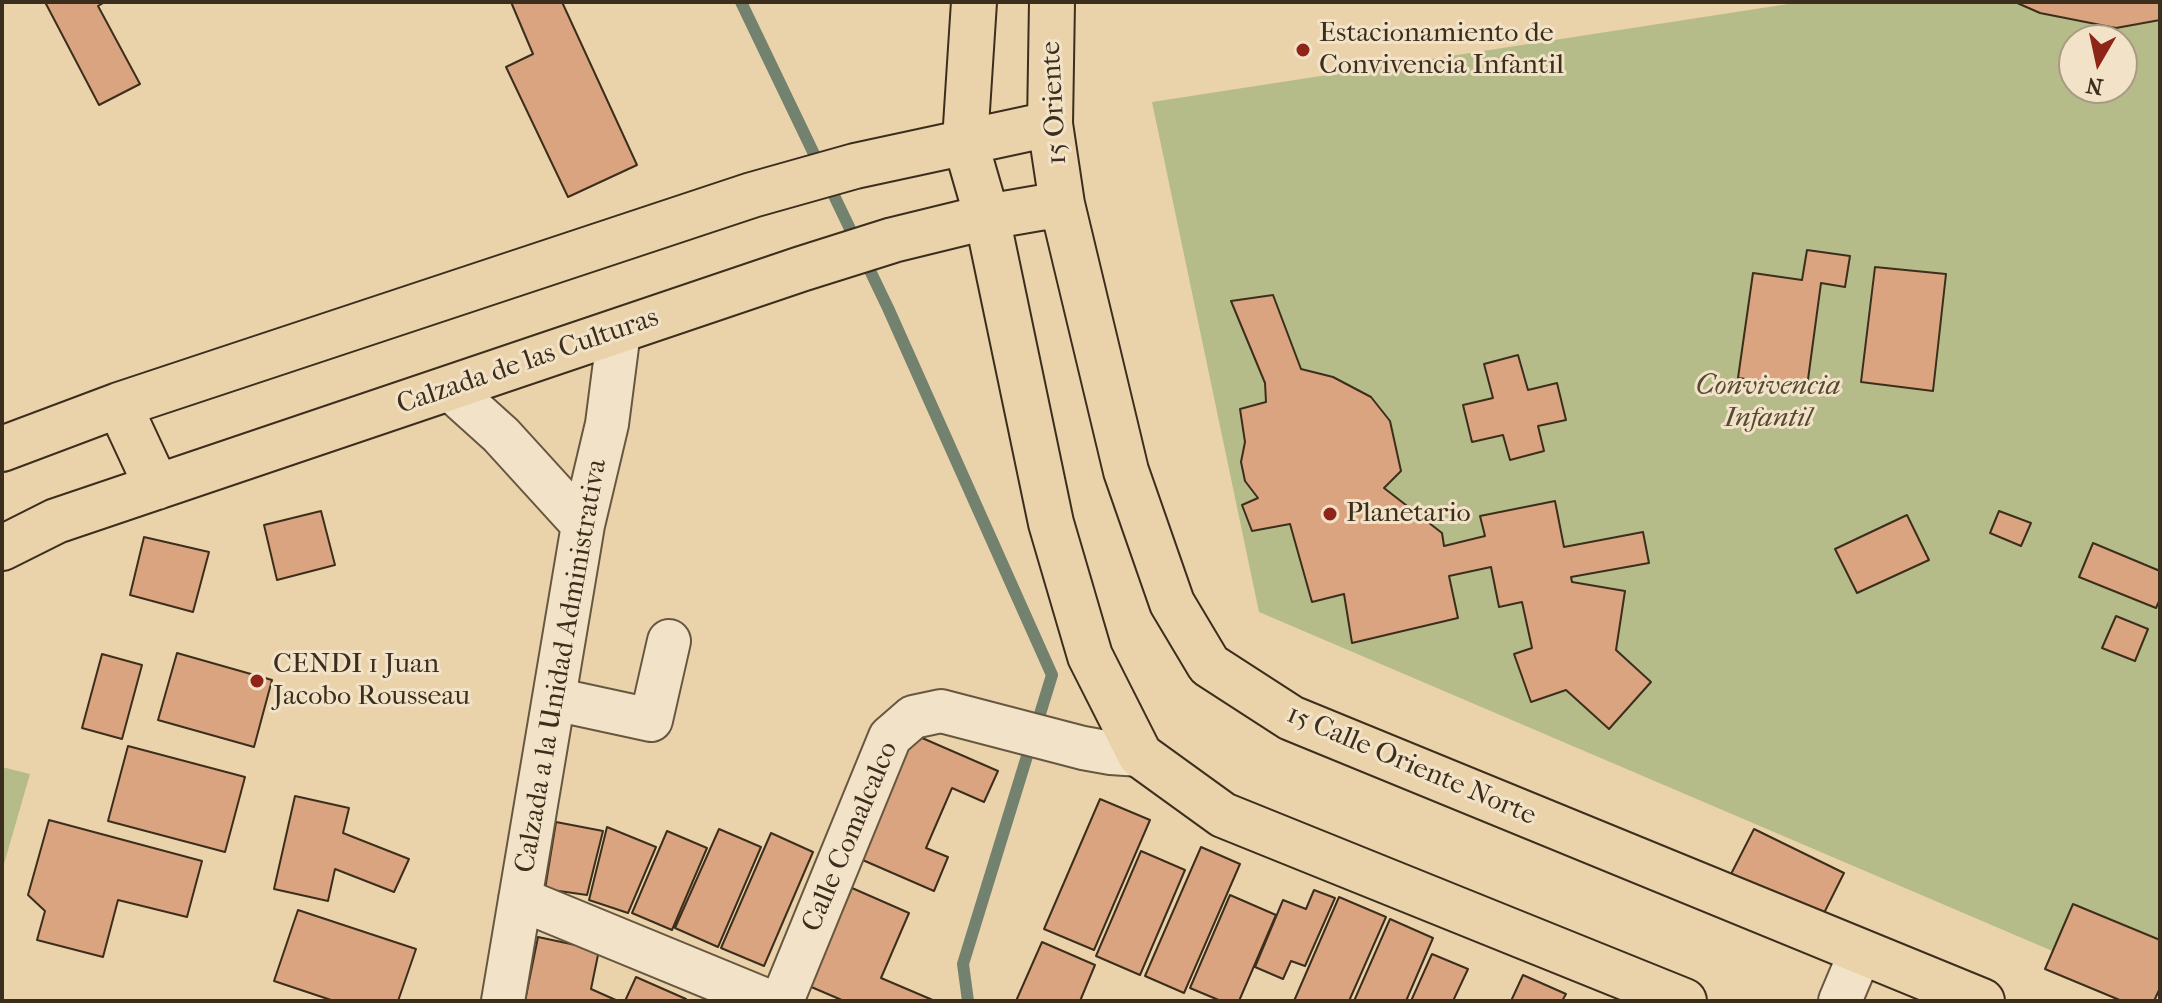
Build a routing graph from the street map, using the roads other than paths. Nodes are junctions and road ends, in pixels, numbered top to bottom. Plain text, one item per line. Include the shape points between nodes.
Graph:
1 (974, 2) edge
2 (1052, 2) edge
3 (1050, 124) junction
4 (965, 141) junction
5 (1062, 204) junction
6 (987, 217) junction
7 (619, 331) junction
8 (450, 389) junction
9 (119, 405) junction
10 (2, 449) edge
11 (157, 487) junction
12 (583, 525) junction
13 (2, 548) edge
14 (669, 641) dead end
15 (554, 699) junction
16 (1140, 755) junction
17 (520, 899) junction
18 (1861, 951) junction
19 (503, 1001) edge
20 (768, 1001) edge
21 (782, 1001) edge
22 (1684, 1001) edge
23 (1840, 1001) edge
24 (1982, 1001) edge

1 - 4 main road
2 - 3 main road, 15 Oriente
3 - 4 main road
3 - 5 main road, 15 Oriente
4 - 6 main road
4 - 9 main road via 752,195
5 - 6 main road, Calzada de las Culturas
5 - 18 main road, 15 Calle Oriente Norte via 1126,471 1172,603 1209,665 1291,718
6 - 7 main road, Calzada de las Culturas via 893,240
6 - 16 main road via 1056,537 1090,656
7 - 8 main road, Calzada de las Culturas
7 - 12 street, Calzada a la Unidad Administrativa via 607,424
8 - 11 main road, Calzada de las Culturas
8 - 12 street via 501,435
9 - 10 main road
9 - 11 main road
11 - 13 main road, Calzada de las Culturas via 56,521
12 - 15 street, Calzada a la Unidad Administrativa
14 - 15 street via 651,720
15 - 17 street, Calzada a la Unidad Administrativa
16 - 21 street, Calle Comalcalco via 1083,748 941,711 913,717 890,737
16 - 22 main road via 1223,815
17 - 19 street, Calzada a la Unidad Administrativa
17 - 20 street
18 - 23 street
18 - 24 main road, 15 Calle Oriente Norte

